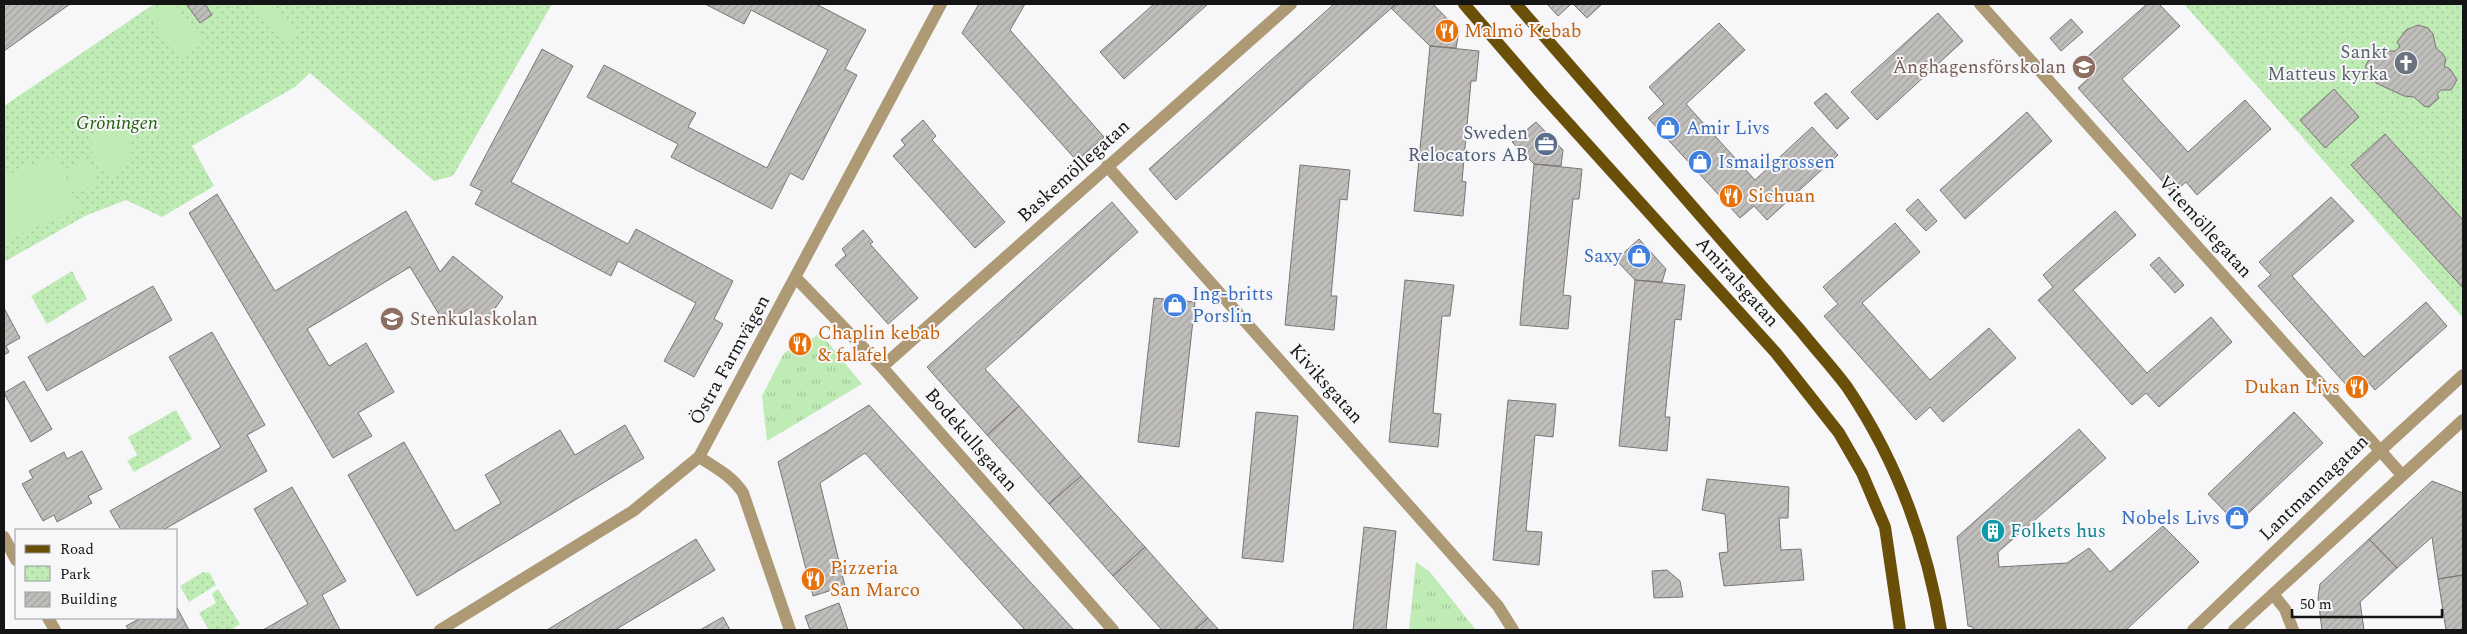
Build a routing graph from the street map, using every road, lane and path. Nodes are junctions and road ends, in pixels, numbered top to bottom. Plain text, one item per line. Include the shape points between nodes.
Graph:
1 (941, 4) edge
2 (1291, 4) edge
3 (1464, 4) edge
4 (1516, 4) edge
5 (1980, 4) edge
6 (1107, 166) junction
7 (796, 278) junction
8 (882, 367) junction
9 (2463, 375) edge
10 (2463, 420) edge
11 (2381, 450) junction
12 (699, 457) junction
13 (2402, 475) junction
14 (4, 537) edge
15 (15, 558) edge
16 (2273, 594) junction
17 (49, 619) edge
18 (55, 630) edge
19 (440, 630) edge
20 (790, 630) edge
21 (1113, 630) edge
22 (1513, 630) edge
23 (1900, 630) edge
24 (1942, 630) edge
25 (2193, 630) edge
26 (2234, 630) edge
27 (2293, 630) edge

1 - 7 street, Östra Farmvägen
2 - 6 street, Baskemöllegatan
3 - 23 main road, Amiralsgatan via 1776,353 1839,433 1862,473 1885,527
4 - 24 main road, Amiralsgatan via 1846,387 1903,490 1920,535
5 - 11 street, Vitemöllegatan
6 - 8 street, Baskemöllegatan
6 - 22 street, Kiviksgatan via 1498,606
7 - 8 street, Bodekullsgatan
7 - 12 street, Östra Farmvägen
8 - 21 street, Bodekullsgatan
9 - 11 street, Lantmannagatan
10 - 13 street
11 - 13 street, Vitemöllegatan
11 - 25 street, Lantmannagatan
12 - 19 street, Östra Farmvägen via 633,511
12 - 20 street via 728,475 743,493
13 - 16 street
14 - 15 street
16 - 26 street
16 - 27 street
17 - 18 street

